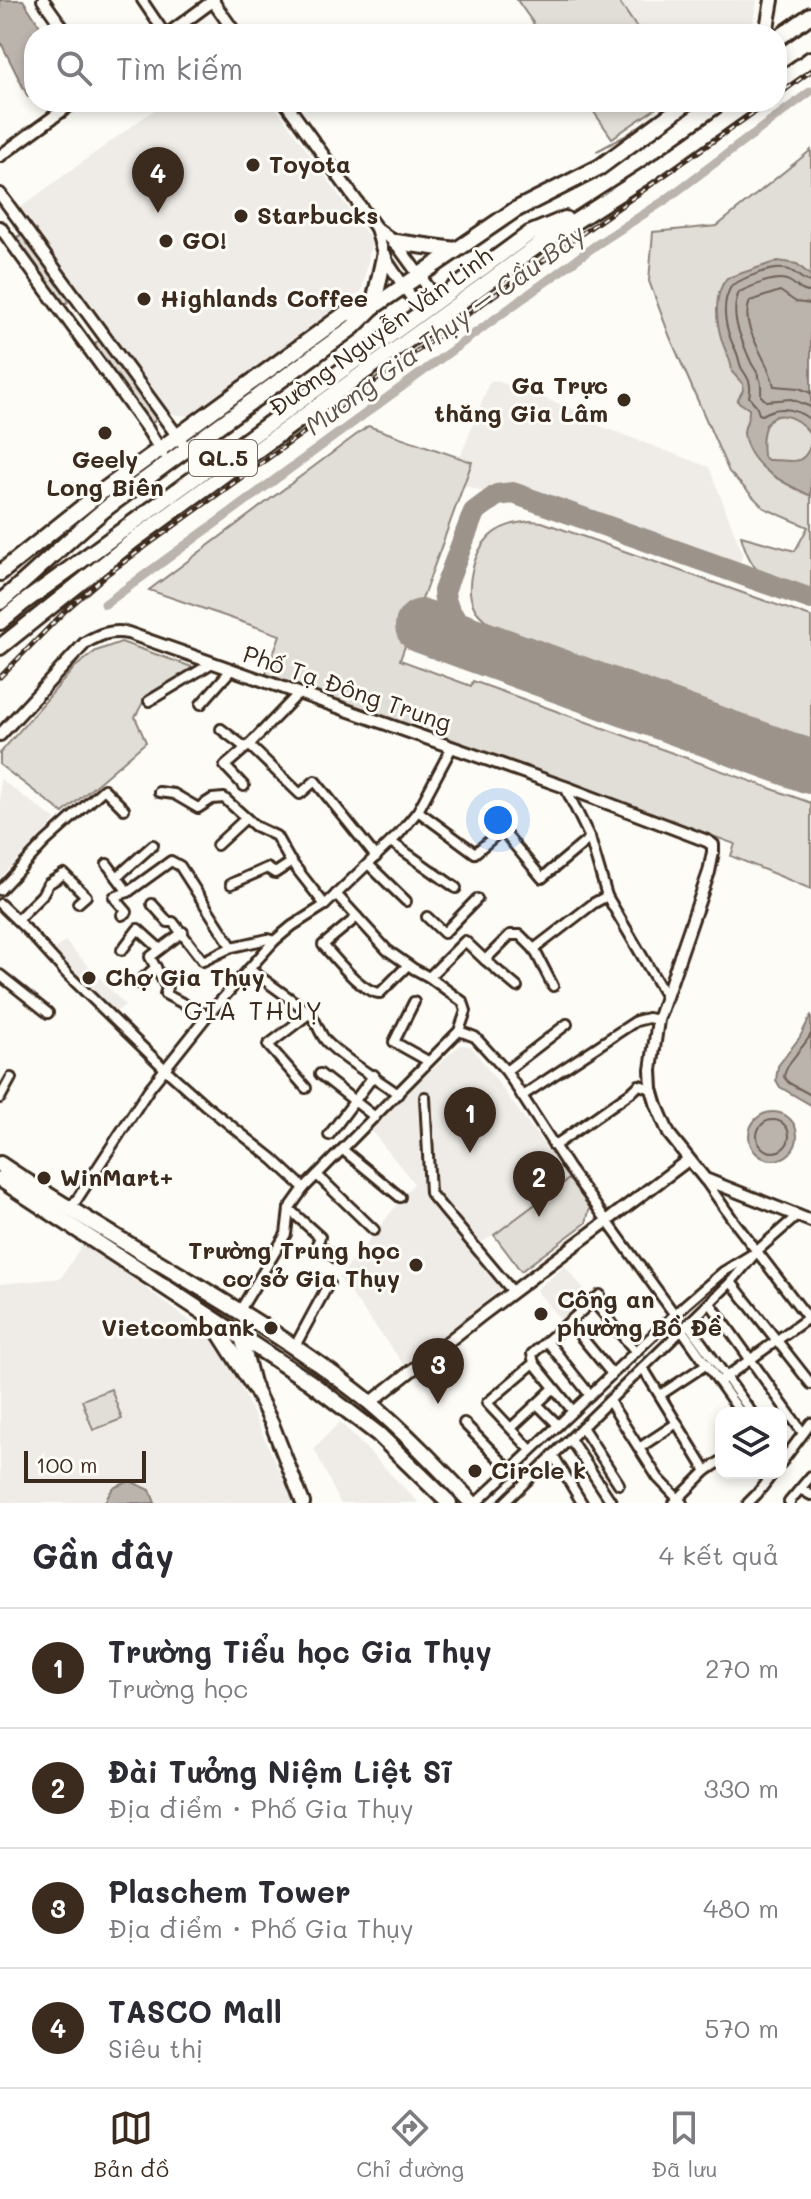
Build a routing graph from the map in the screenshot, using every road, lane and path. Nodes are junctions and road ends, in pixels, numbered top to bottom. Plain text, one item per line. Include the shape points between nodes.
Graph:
1 (43, 0) edge
2 (142, 0) edge
3 (213, 0) edge
4 (772, 0) edge
5 (811, 15) edge
6 (60, 24) edge
7 (159, 24) edge
8 (180, 24) edge
9 (229, 24) edge
10 (768, 24) edge
11 (787, 32) edge
12 (811, 59) edge
13 (787, 76) edge
14 (60, 112) edge
15 (292, 112) edge
16 (674, 112) edge
17 (736, 112) edge
18 (0, 156) edge
19 (0, 194) edge
20 (602, 204) junction
21 (0, 227) edge
22 (376, 228) junction
23 (395, 242) junction
24 (456, 250) junction
25 (384, 257) junction
26 (419, 275) junction
27 (404, 285) junction
28 (438, 301) junction
29 (373, 307) junction
30 (422, 313) junction
31 (89, 316) junction
32 (73, 328) junction
33 (300, 410) junction
34 (183, 442) junction
35 (164, 456) junction
36 (73, 534) junction
37 (12, 563) junction
38 (0, 573) edge
39 (0, 602) edge
40 (0, 622) edge
41 (0, 647) edge
42 (212, 663) junction
43 (231, 670) junction
44 (298, 694) junction
45 (149, 701) dead end
46 (201, 704) dead end
47 (221, 729) dead end
48 (0, 735) edge
49 (247, 747) junction
50 (452, 747) junction
51 (244, 786) dead end
52 (565, 787) junction
53 (159, 792) dead end
54 (124, 809) dead end
55 (418, 811) junction
56 (246, 818) junction
57 (590, 838) junction
58 (391, 842) junction
59 (153, 845) dead end
60 (217, 845) dead end
61 (376, 857) junction
62 (292, 862) junction
63 (107, 864) dead end
64 (368, 864) junction
65 (117, 877) junction
66 (231, 884) dead end
67 (456, 888) dead end
68 (0, 890) edge
69 (128, 892) junction
70 (336, 894) junction
71 (607, 896) junction
72 (477, 899) dead end
73 (406, 901) dead end
74 (79, 903) dead end
75 (0, 904) edge
76 (152, 904) dead end
77 (325, 905) junction
78 (122, 915) dead end
79 (357, 917) junction
80 (427, 917) dead end
81 (17, 920) junction
82 (451, 926) junction
83 (183, 932) junction
84 (274, 941) junction
85 (465, 941) junction
86 (232, 947) junction
87 (160, 949) junction
88 (534, 949) junction
89 (122, 950) dead end
90 (485, 960) junction
91 (408, 965) junction
92 (156, 967) junction
93 (249, 969) junction
94 (0, 975) edge
95 (429, 977) junction
96 (138, 983) dead end
97 (553, 986) dead end
98 (517, 987) dead end
99 (666, 997) junction
100 (414, 1002) dead end
101 (48, 1013) dead end
102 (310, 1013) junction
103 (207, 1016) junction
104 (658, 1020) junction
105 (567, 1024) dead end
106 (459, 1031) junction
107 (428, 1061) junction
108 (165, 1069) junction
109 (506, 1071) junction
110 (320, 1074) dead end
111 (374, 1075) junction
112 (11, 1078) dead end
113 (306, 1088) dead end
114 (652, 1089) junction
115 (398, 1094) junction
116 (522, 1096) junction
117 (425, 1097) dead end
118 (0, 1098) edge
119 (355, 1100) junction
120 (375, 1117) junction
121 (329, 1135) dead end
122 (554, 1146) junction
123 (343, 1150) junction
124 (688, 1160) junction
125 (0, 1164) edge
126 (317, 1175) junction
127 (705, 1179) junction
128 (1, 1181) edge
129 (304, 1188) junction
130 (400, 1197) dead end
131 (289, 1209) junction
132 (70, 1210) junction
133 (798, 1215) junction
134 (811, 1221) edge
135 (607, 1222) junction
136 (374, 1230) dead end
137 (758, 1250) junction
138 (336, 1258) dead end
139 (731, 1282) junction
140 (329, 1283) dead end
141 (513, 1292) junction
142 (710, 1303) junction
143 (208, 1314) junction
144 (675, 1315) junction
145 (244, 1316) junction
146 (810, 1320) edge
147 (569, 1322) junction
148 (685, 1327) junction
149 (241, 1336) junction
150 (777, 1340) junction
151 (547, 1341) junction
152 (294, 1348) junction
153 (636, 1352) junction
154 (750, 1359) junction
155 (534, 1363) junction
156 (707, 1364) junction
157 (643, 1368) junction
158 (612, 1374) junction
159 (723, 1379) junction
160 (811, 1384) edge
161 (254, 1387) junction
162 (554, 1388) junction
163 (590, 1395) junction
164 (660, 1395) junction
165 (609, 1401) junction
166 (370, 1403) junction
167 (537, 1404) junction
168 (738, 1407) edge
169 (747, 1407) edge
170 (573, 1411) junction
171 (464, 1423) dead end
172 (677, 1423) junction
173 (811, 1423) edge
174 (558, 1425) junction
175 (582, 1427) junction
176 (511, 1428) junction
177 (803, 1433) junction
178 (570, 1439) junction
179 (639, 1448) junction
180 (531, 1450) junction
181 (787, 1452) edge
182 (553, 1455) junction
183 (715, 1465) edge
184 (510, 1470) junction
185 (706, 1471) junction
186 (811, 1476) edge
187 (768, 1479) edge
188 (619, 1484) dead end
189 (800, 1489) junction
190 (811, 1495) edge
191 (678, 1502) edge
192 (303, 1503) edge
193 (449, 1503) edge
194 (474, 1503) edge
195 (504, 1503) edge
196 (582, 1503) edge
197 (612, 1503) edge
198 (748, 1503) edge
199 (790, 1503) edge

1 - 6 street
2 - 7 street
3 - 8 street
3 - 9 street
4 - 10 main road
5 - 11 main road
12 - 13 main road
14 - 18 street
15 - 22 street
16 - 24 main road, Đường Nguyễn Văn Linh / QL.5 via 600,167 515,210
17 - 20 main road, Đường Nguyễn Văn Linh / QL.5
19 - 31 street
20 - 28 main road, Đường Nguyễn Văn Linh / QL.5 via 529,234
20 - 33 main road, Đường Nguyễn Văn Linh / QL.5
21 - 32 street
22 - 23 street
22 - 25 street
23 - 24 main road
23 - 26 street
24 - 26 main road, Đường Nguyễn Văn Linh / QL.5
25 - 27 street
25 - 29 main road
26 - 27 main road, Đường Nguyễn Văn Linh / QL.5
26 - 28 street
27 - 29 main road, Đường Nguyễn Văn Linh / QL.5
27 - 30 street
28 - 30 main road, Đường Nguyễn Văn Linh / QL.5
29 - 34 main road, Đường Nguyễn Văn Linh / QL.5 via 345,314
30 - 33 main road, Đường Nguyễn Văn Linh / QL.5
31 - 32 street
31 - 34 street
32 - 35 street
33 - 40 main road, Đường Nguyễn Văn Linh / QL.5
33 - 41 main road, Đường Nguyễn Văn Linh / QL.5
34 - 35 main road, Đường Nguyễn Văn Linh / QL.5
35 - 36 main road, Đường Nguyễn Văn Linh / QL.5
35 - 37 main road, Đường Nguyễn Văn Linh / QL.5 via 100,493
36 - 37 main road
36 - 39 main road, Đường Nguyễn Văn Linh / QL.5
37 - 38 main road, Đường Nguyễn Văn Linh / QL.5
42 - 43 street, Phố Tạ Đông Trung
42 - 45 street
42 - 48 street, Phố Tạ Đông Trung via 128,633 101,634 80,647
43 - 44 street, Phố Tạ Đông Trung
43 - 46 street
44 - 49 street
44 - 50 street, Phố Tạ Đông Trung
47 - 49 street
49 - 51 street via 225,766
49 - 61 street via 300,794 315,781
50 - 52 street, Phố Tạ Đông Trung
50 - 55 street
52 - 57 street
52 - 99 street, Phố Tạ Đông Trung via 713,845 709,872
53 - 56 street via 198,808 224,798
54 - 68 street via 104,789
55 - 57 street via 475,853 502,830 542,878
55 - 58 street
56 - 60 street
56 - 62 street via 276,836
57 - 71 street
58 - 61 street
58 - 67 street
59 - 65 street
61 - 64 street
62 - 66 street via 275,873 267,868
62 - 77 street
63 - 65 street
64 - 70 street
64 - 73 street
65 - 69 street
69 - 78 street via 114,897 127,912
69 - 86 street via 171,861 180,866
70 - 77 street
70 - 79 street
71 - 88 street
71 - 99 street
72 - 82 street
74 - 81 street via 86,896 64,874 48,884
75 - 81 street
76 - 83 street
77 - 84 street
79 - 91 street
79 - 91 street via 323,945 351,975 376,994
80 - 82 street via 444,933
81 - 108 street
82 - 85 street
83 - 86 street via 203,961
83 - 87 street
84 - 86 street
84 - 93 street
85 - 90 street
85 - 95 street
87 - 89 street via 138,929
87 - 92 street via 150,957
88 - 90 street via 520,935 510,935
88 - 97 street
90 - 98 street
91 - 95 street
92 - 96 street
92 - 103 street via 165,994
93 - 102 street
93 - 103 street
94 - 101 street
95 - 106 street via 463,1002 466,1011
99 - 104 street
100 - 107 street via 394,1042
102 - 111 street via 323,1039
102 - 113 street via 268,1045
103 - 108 street
104 - 114 street
104 - 116 street via 636,1021
105 - 109 street
106 - 107 street
106 - 109 street via 475,1037
107 - 115 street
108 - 129 street
108 - 132 street
109 - 116 street
110 - 119 street
111 - 115 street
111 - 119 street
112 - 118 street
114 - 122 street via 639,1085
114 - 124 street via 669,1134
115 - 120 street
116 - 122 street
117 - 141 street via 430,1193
119 - 120 street
119 - 121 street
120 - 123 street
122 - 135 street
123 - 126 street
123 - 130 street
124 - 127 street
124 - 135 street
125 - 132 main road
126 - 129 street
126 - 136 street
127 - 133 street
127 - 137 street
128 - 143 main road
129 - 131 street
131 - 138 street via 320,1237 317,1244
131 - 145 street via 286,1234
132 - 145 main road
133 - 134 street
133 - 137 street
135 - 141 street
135 - 144 street
137 - 139 street
137 - 144 street via 723,1272
137 - 146 street
139 - 142 street
139 - 150 street
140 - 152 street
141 - 166 street
142 - 148 street
142 - 154 street
143 - 149 main road
143 - 161 main road
144 - 153 street
145 - 149 main road
145 - 152 main road
146 - 150 street
147 - 151 street
147 - 153 street via 596,1298
147 - 158 street
148 - 156 street
148 - 157 street
148 - 159 street
149 - 161 main road
149 - 193 main road via 378,1434
150 - 154 street
150 - 160 street
151 - 155 street via 532,1354
151 - 163 street
152 - 166 main road
153 - 158 street
154 - 159 street
154 - 177 street
155 - 162 street
155 - 176 street via 487,1403
156 - 159 street
156 - 164 street
157 - 164 street
157 - 165 street
158 - 163 street
159 - 168 street
159 - 169 street
161 - 192 main road
162 - 167 street
162 - 170 street
163 - 170 street
164 - 172 street
165 - 175 street
165 - 179 street
166 - 194 main road
167 - 174 street
167 - 176 street
170 - 174 street
171 - 184 street
172 - 179 street
172 - 185 street
173 - 177 street
174 - 180 street
175 - 178 street
175 - 188 street
176 - 180 street
177 - 181 street
178 - 182 street
178 - 197 street
179 - 191 street
180 - 184 street
182 - 195 street
182 - 196 street
183 - 185 street
184 - 194 street
185 - 191 street
186 - 189 street
187 - 198 street
189 - 190 street
189 - 199 street

